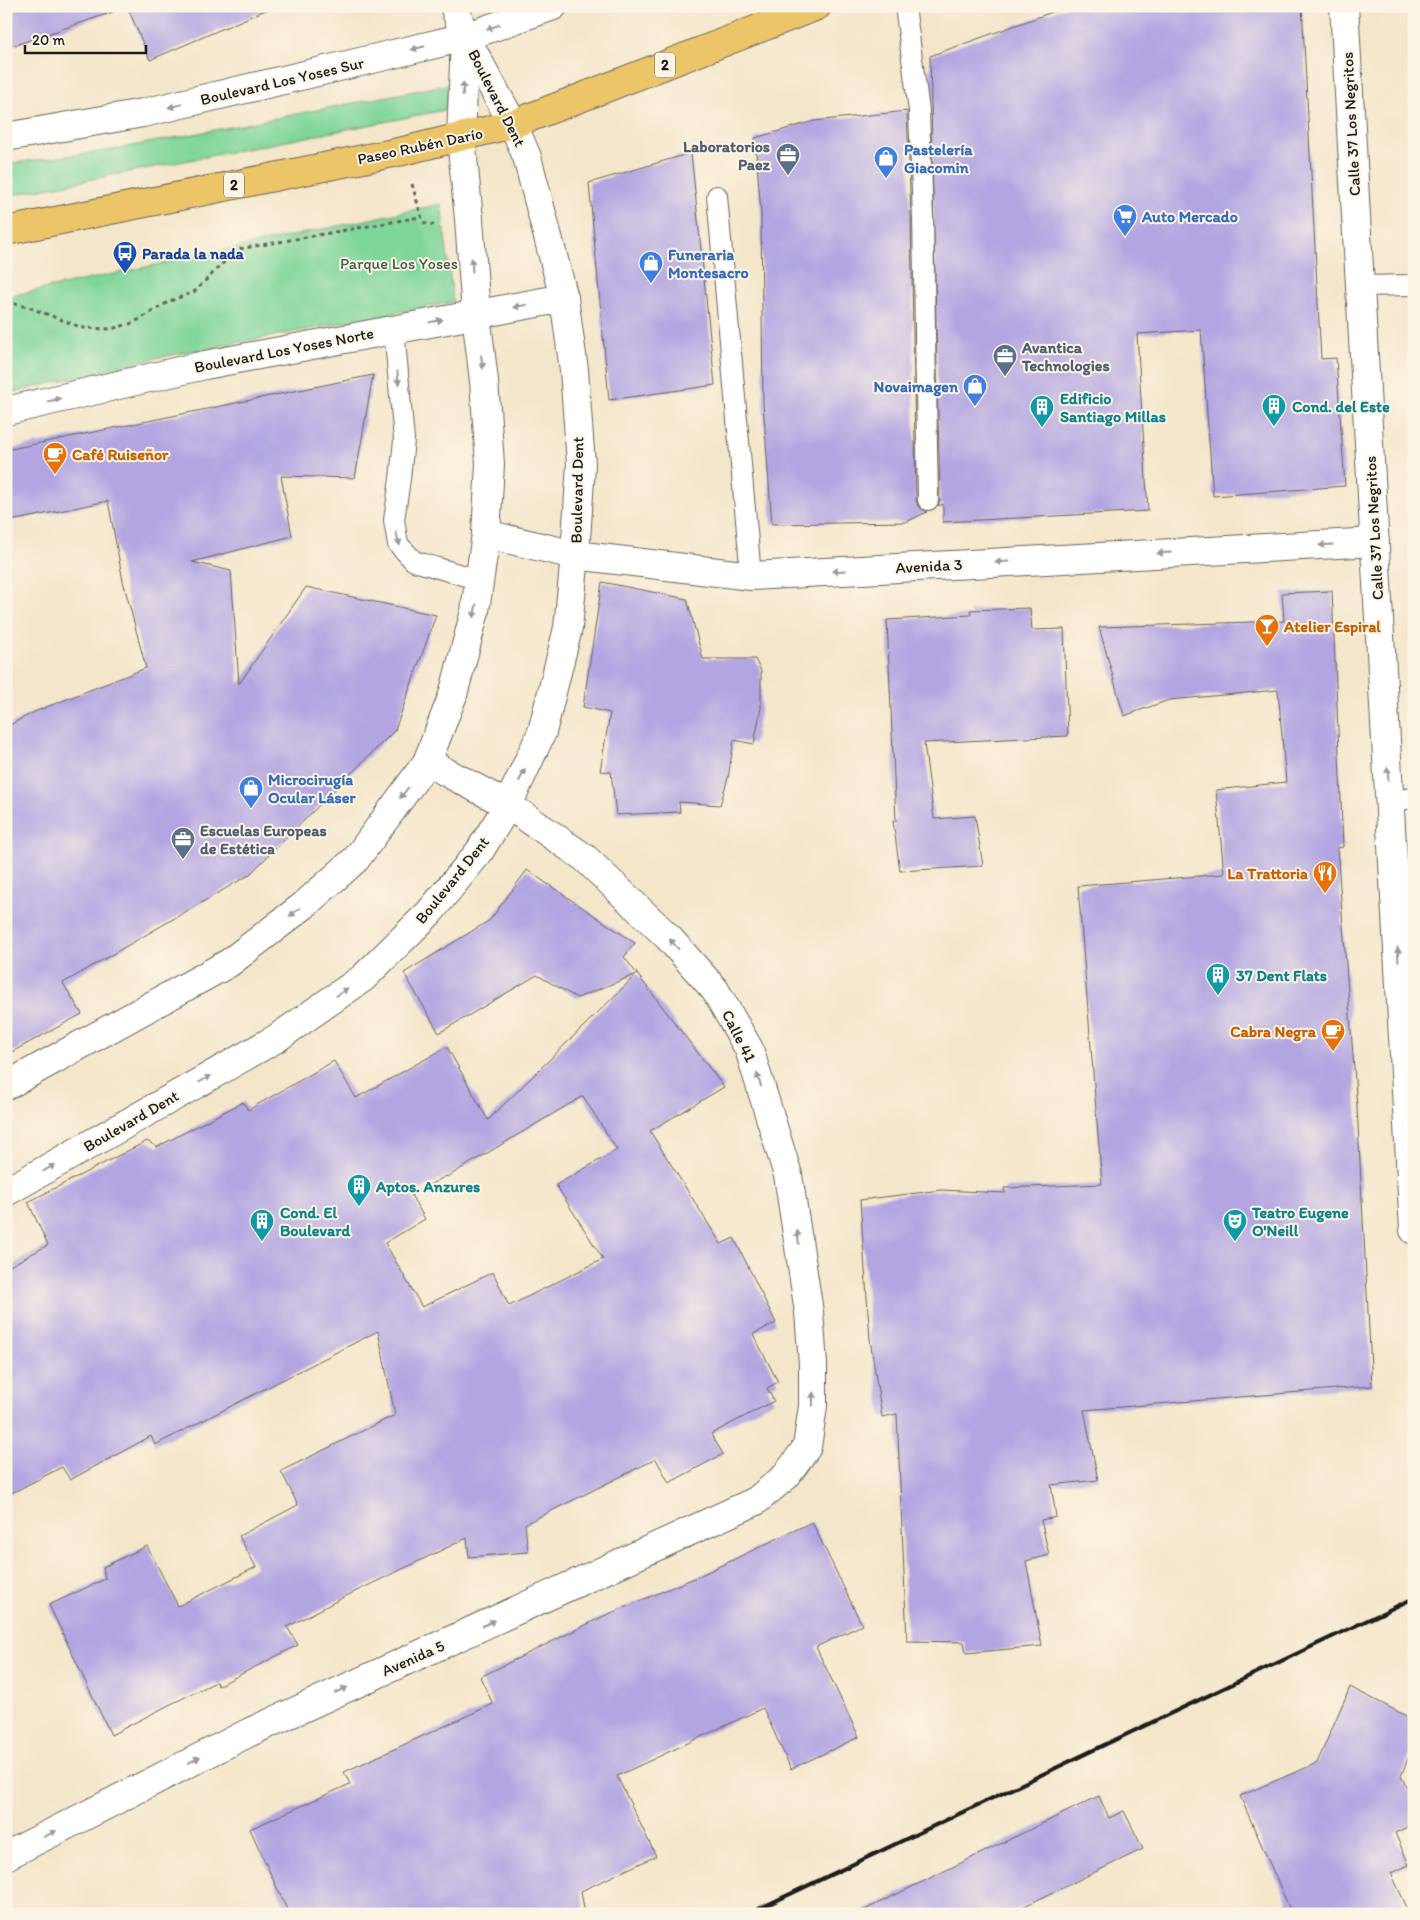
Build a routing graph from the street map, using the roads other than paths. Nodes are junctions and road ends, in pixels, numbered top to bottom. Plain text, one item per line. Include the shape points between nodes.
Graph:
1 (454, 6) edge
2 (553, 6) edge
3 (817, 6) edge
4 (905, 6) edge
5 (1344, 6) edge
6 (465, 37) junction
7 (513, 124) junction
8 (6, 137) edge
9 (461, 138) junction
10 (717, 196) dead end
11 (6, 231) edge
12 (1414, 285) edge
13 (1360, 286) junction
14 (564, 298) junction
15 (476, 314) junction
16 (394, 329) junction
17 (6, 411) edge
18 (928, 500) dead end
19 (486, 534) junction
20 (1375, 542) junction
21 (576, 555) junction
22 (751, 576) junction
23 (479, 580) junction
24 (427, 762) junction
25 (1402, 799) edge
26 (508, 805) junction
27 (6, 1086) edge
28 (6, 1192) edge
29 (1414, 1230) edge
30 (807, 1447) joint
31 (6, 1856) edge

1 - 6 street
2 -> 6 street, Boulevard Los Yoses Sur
3 - 7 highway, Paseo Rubén Darío / 2
4 - 18 lane via 919,111
5 - 13 street, Calle 37 Los Negritos
6 - 7 street, Boulevard Dent
6 -> 8 street, Boulevard Los Yoses Sur via 143,113
9 -> 6 street, Boulevard Dent
7 - 9 highway, Paseo Rubén Darío / 2
7 - 14 street, Boulevard Dent via 527,158
9 - 11 highway, Paseo Rubén Darío / 2
15 -> 9 street, Boulevard Dent
10 - 22 lane
12 - 13 lane
13 - 20 street, Calle 37 Los Negritos
14 -> 15 street, Boulevard Los Yoses Norte
14 - 21 street, Boulevard Dent via 574,370 580,464
16 -> 15 street, Boulevard Los Yoses Norte
15 -> 19 street, Boulevard Dent via 490,464
17 -> 16 street, Boulevard Los Yoses Norte via 205,365
16 -> 23 lane via 404,440 394,520 398,544 414,562
19 - 21 street, Avenida 3
19 - 23 street, Boulevard Dent
20 -> 22 street, Avenida 3
25 -> 20 street, Calle 37 Los Negritos
21 - 22 street, Avenida 3
26 -> 21 street, Boulevard Dent via 542,732 568,628
23 -> 24 street, Boulevard Dent via 475,611 453,695
24 - 26 street, Calle 41
24 -> 27 street, Boulevard Dent via 356,859 229,964
29 -> 25 street, Calle 37 Los Negritos
28 -> 26 street, Boulevard Dent via 277,1038 363,978 429,913 479,852
30 -> 26 street, Calle 41 via 813,1406 809,1312 788,1175 749,1049 715,990 668,937 585,858
31 -> 30 street, Avenida 5 via 250,1732 756,1501 786,1476

